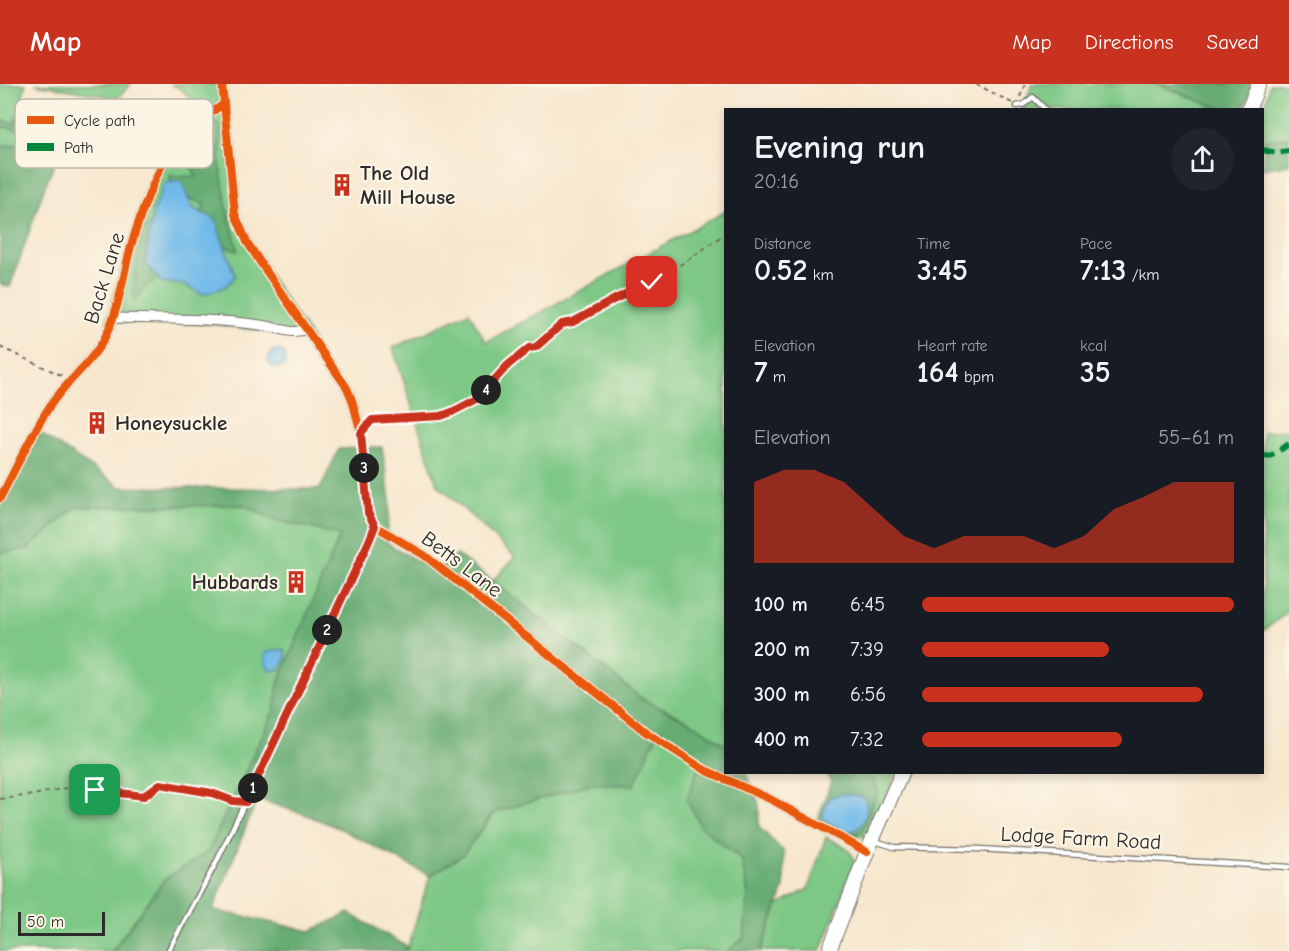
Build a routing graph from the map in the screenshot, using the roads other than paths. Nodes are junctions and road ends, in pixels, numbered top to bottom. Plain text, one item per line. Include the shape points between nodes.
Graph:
1 (222, 84) edge
2 (1259, 84) edge
3 (224, 104) junction
4 (1017, 106) road end
5 (1044, 108) edge
6 (1249, 108) edge
7 (213, 110) edge
8 (161, 168) edge
9 (114, 318) junction
10 (307, 329) junction
11 (0, 498) edge
12 (375, 526) junction
13 (327, 631) joint
14 (901, 774) edge
15 (870, 846) junction
16 (1289, 867) edge
17 (168, 951) edge
18 (829, 951) edge

1 - 3 street
2 - 6 street
3 - 7 street, Back Lane
3 - 10 street via 235,214 247,242
4 - 5 lane via 1033,97
8 - 9 street, Back Lane via 126,266
9 - 10 street, Back Lane via 220,320 297,333
9 - 11 street, Back Lane via 102,343 48,408
10 - 12 street via 352,400 361,433 368,513
12 - 13 street
12 - 15 street, Betts Lane via 432,561 647,732 705,770
13 - 17 lane via 216,863
14 - 15 street
15 - 16 lane, Lodge Farm Road
15 - 18 street

